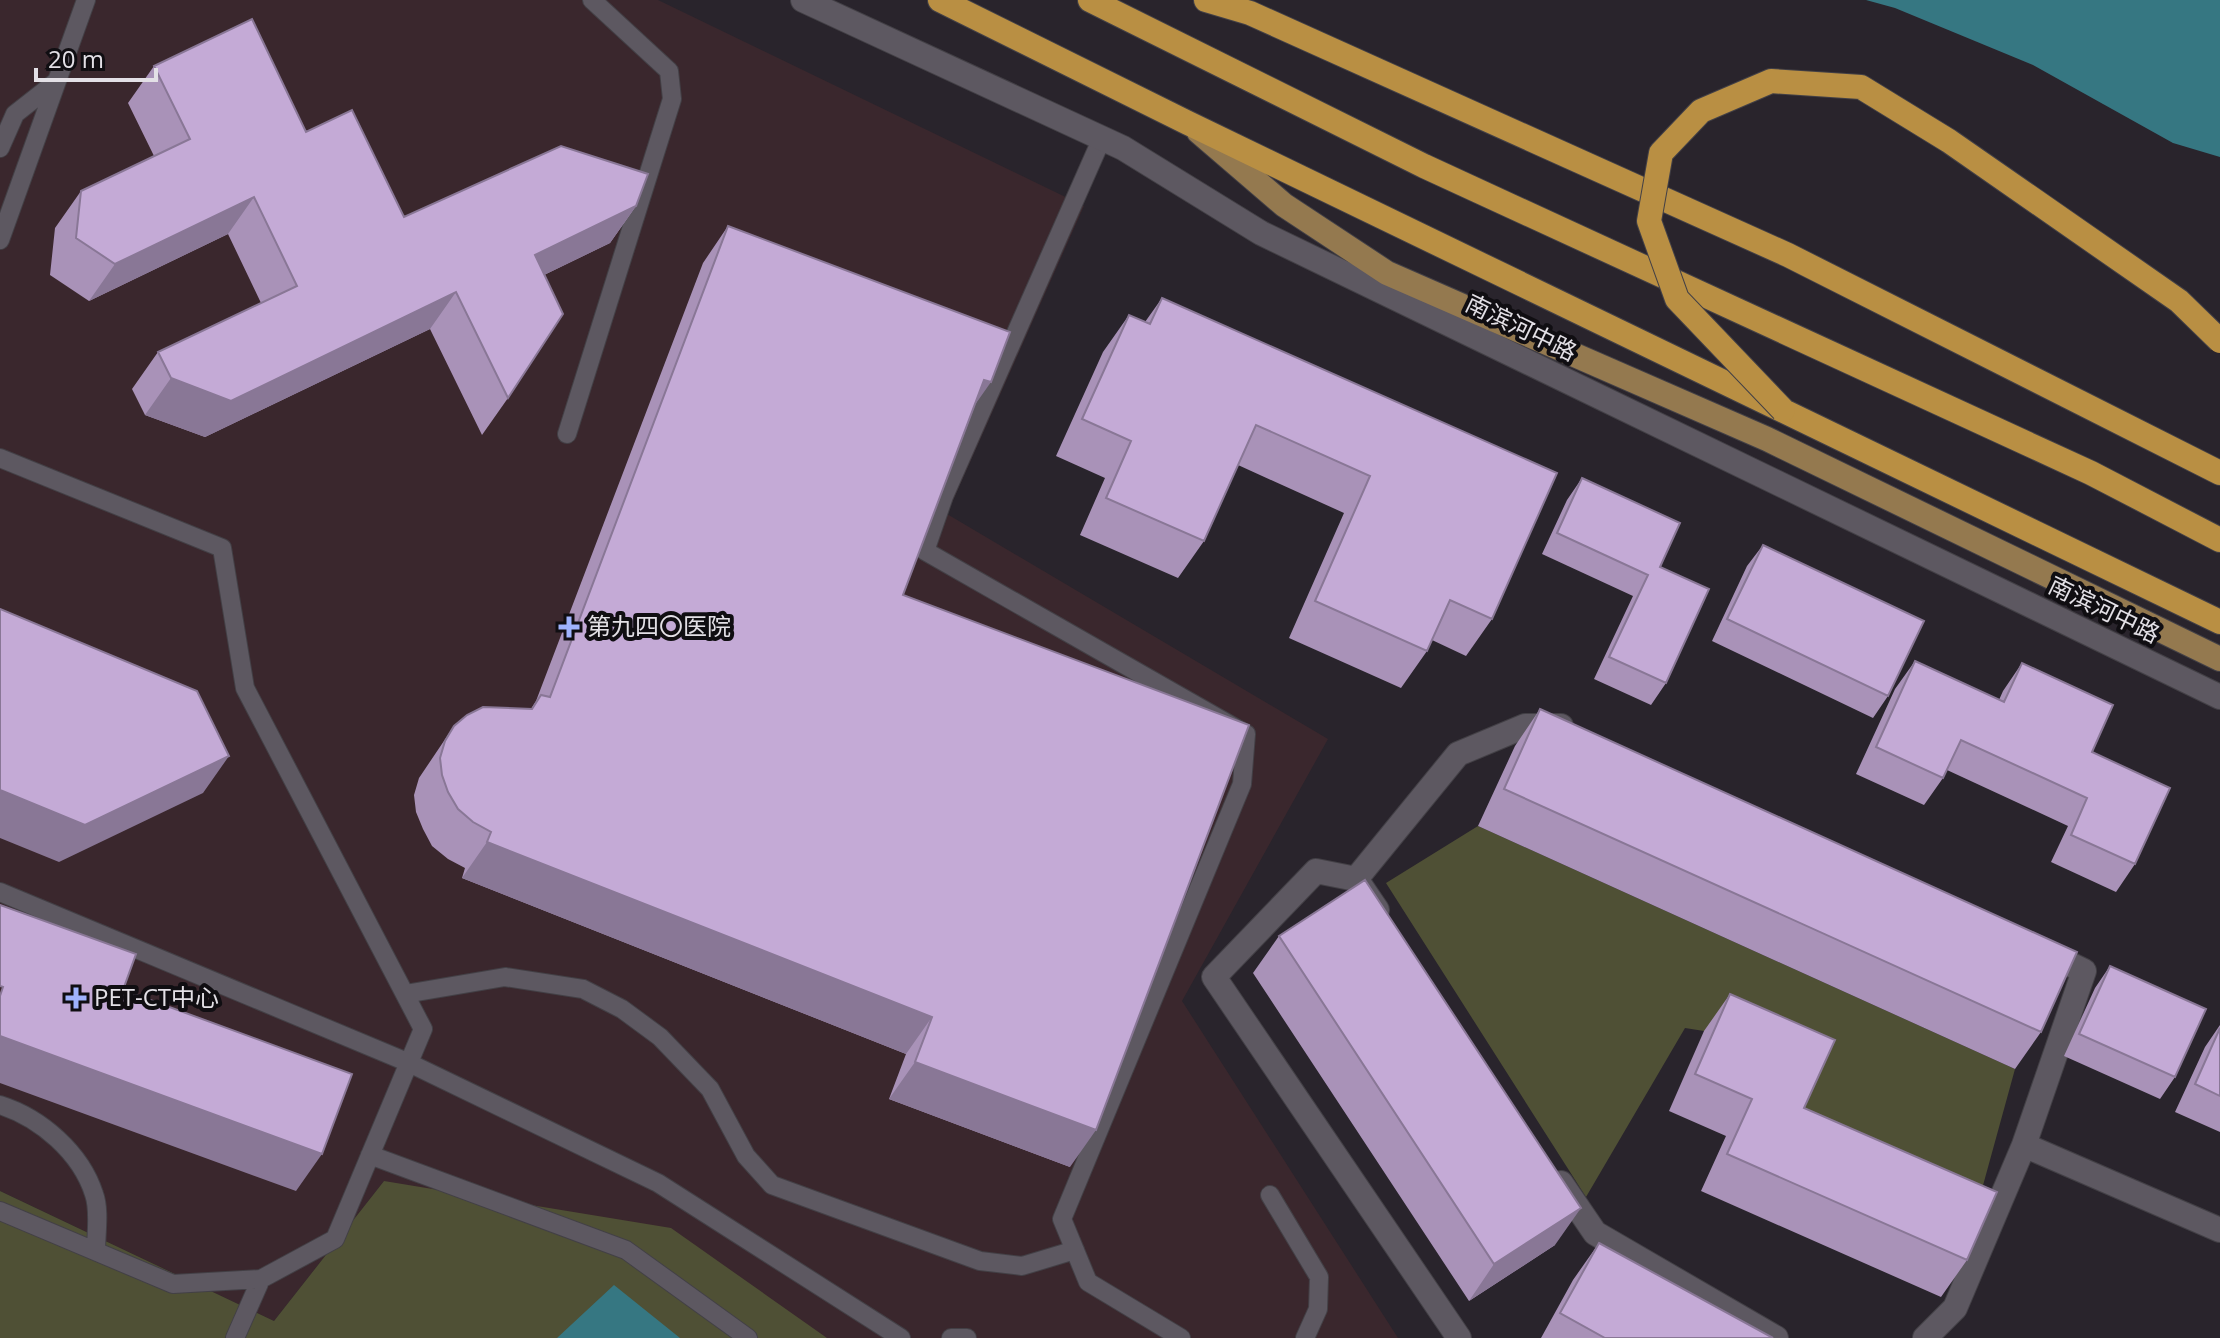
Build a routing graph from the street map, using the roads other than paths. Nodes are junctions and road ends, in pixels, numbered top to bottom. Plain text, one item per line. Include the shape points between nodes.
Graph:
1 (86, 0) edge
2 (592, 0) edge
3 (803, 0) edge
4 (940, 0) edge
5 (1090, 0) edge
6 (1206, 0) edge
7 (57, 81) junction
8 (1188, 123) junction
9 (1102, 138) junction
10 (0, 148) edge
11 (0, 240) edge
12 (2220, 341) edge
13 (1783, 410) junction
14 (567, 434) dead end
15 (0, 458) edge
16 (2220, 473) edge
17 (2220, 540) edge
18 (2220, 622) edge
19 (2220, 659) edge
20 (2220, 697) edge
21 (1585, 732) edge
22 (1356, 879) junction
23 (0, 892) edge
24 (1392, 932) edge
25 (2027, 944) edge
26 (405, 994) junction
27 (407, 1062) junction
28 (0, 1105) edge
29 (2024, 1145) junction
30 (370, 1155) junction
31 (1551, 1168) edge
32 (1270, 1195) dead end
33 (0, 1211) edge
34 (2220, 1230) edge
35 (1075, 1250) junction
36 (96, 1251) junction
37 (261, 1279) junction
38 (235, 1338) edge
39 (748, 1338) edge
40 (901, 1338) edge
41 (951, 1338) edge
42 (967, 1338) edge
43 (1181, 1338) edge
44 (1305, 1338) edge
45 (1459, 1338) edge
46 (1776, 1338) edge
47 (1925, 1338) edge

1 - 7 lane
2 - 14 lane via 669,71 672,99
3 - 9 street, 南滨河中路
4 - 8 highway, 南滨河中路
5 - 17 highway via 1424,166 2091,473
6 - 16 highway via 1250,13 1788,255
7 - 10 lane via 15,114
7 - 11 lane
8 - 13 highway, 南滨河中路
8 - 19 main road via 1284,205 1387,273 1767,439
9 - 20 street, 南滨河中路 via 1261,233
9 - 35 lane via 944,496 925,551 1246,734 1242,784 1062,1219
12 - 13 highway, bridge via 2179,301 1949,141 1861,87 1771,81 1701,111 1661,153 1649,221 1677,299
13 - 18 highway, 南滨河中路
15 - 26 lane via 222,548 245,688
21 - 22 street via 1570,726 1525,726 1458,754
22 - 24 street
22 - 45 street via 1316,871 1214,977
23 - 27 lane
25 - 29 street via 2084,971
26 - 27 lane via 423,1029
26 - 35 lane via 505,977 583,989 660,1037 710,1089 746,1156 772,1185 980,1261 1022,1266
27 - 30 lane
27 - 40 lane via 658,1183
28 - 36 lane via 17,1111 78,1159 95,1197
29 - 34 street
29 - 47 street via 1955,1308
30 - 37 lane via 335,1239
30 - 39 lane via 626,1250
31 - 46 street via 1595,1233
32 - 44 lane via 1319,1277 1318,1309
33 - 36 lane
35 - 43 lane via 1088,1282
36 - 37 lane via 173,1284
37 - 38 lane
41 - 42 lane

